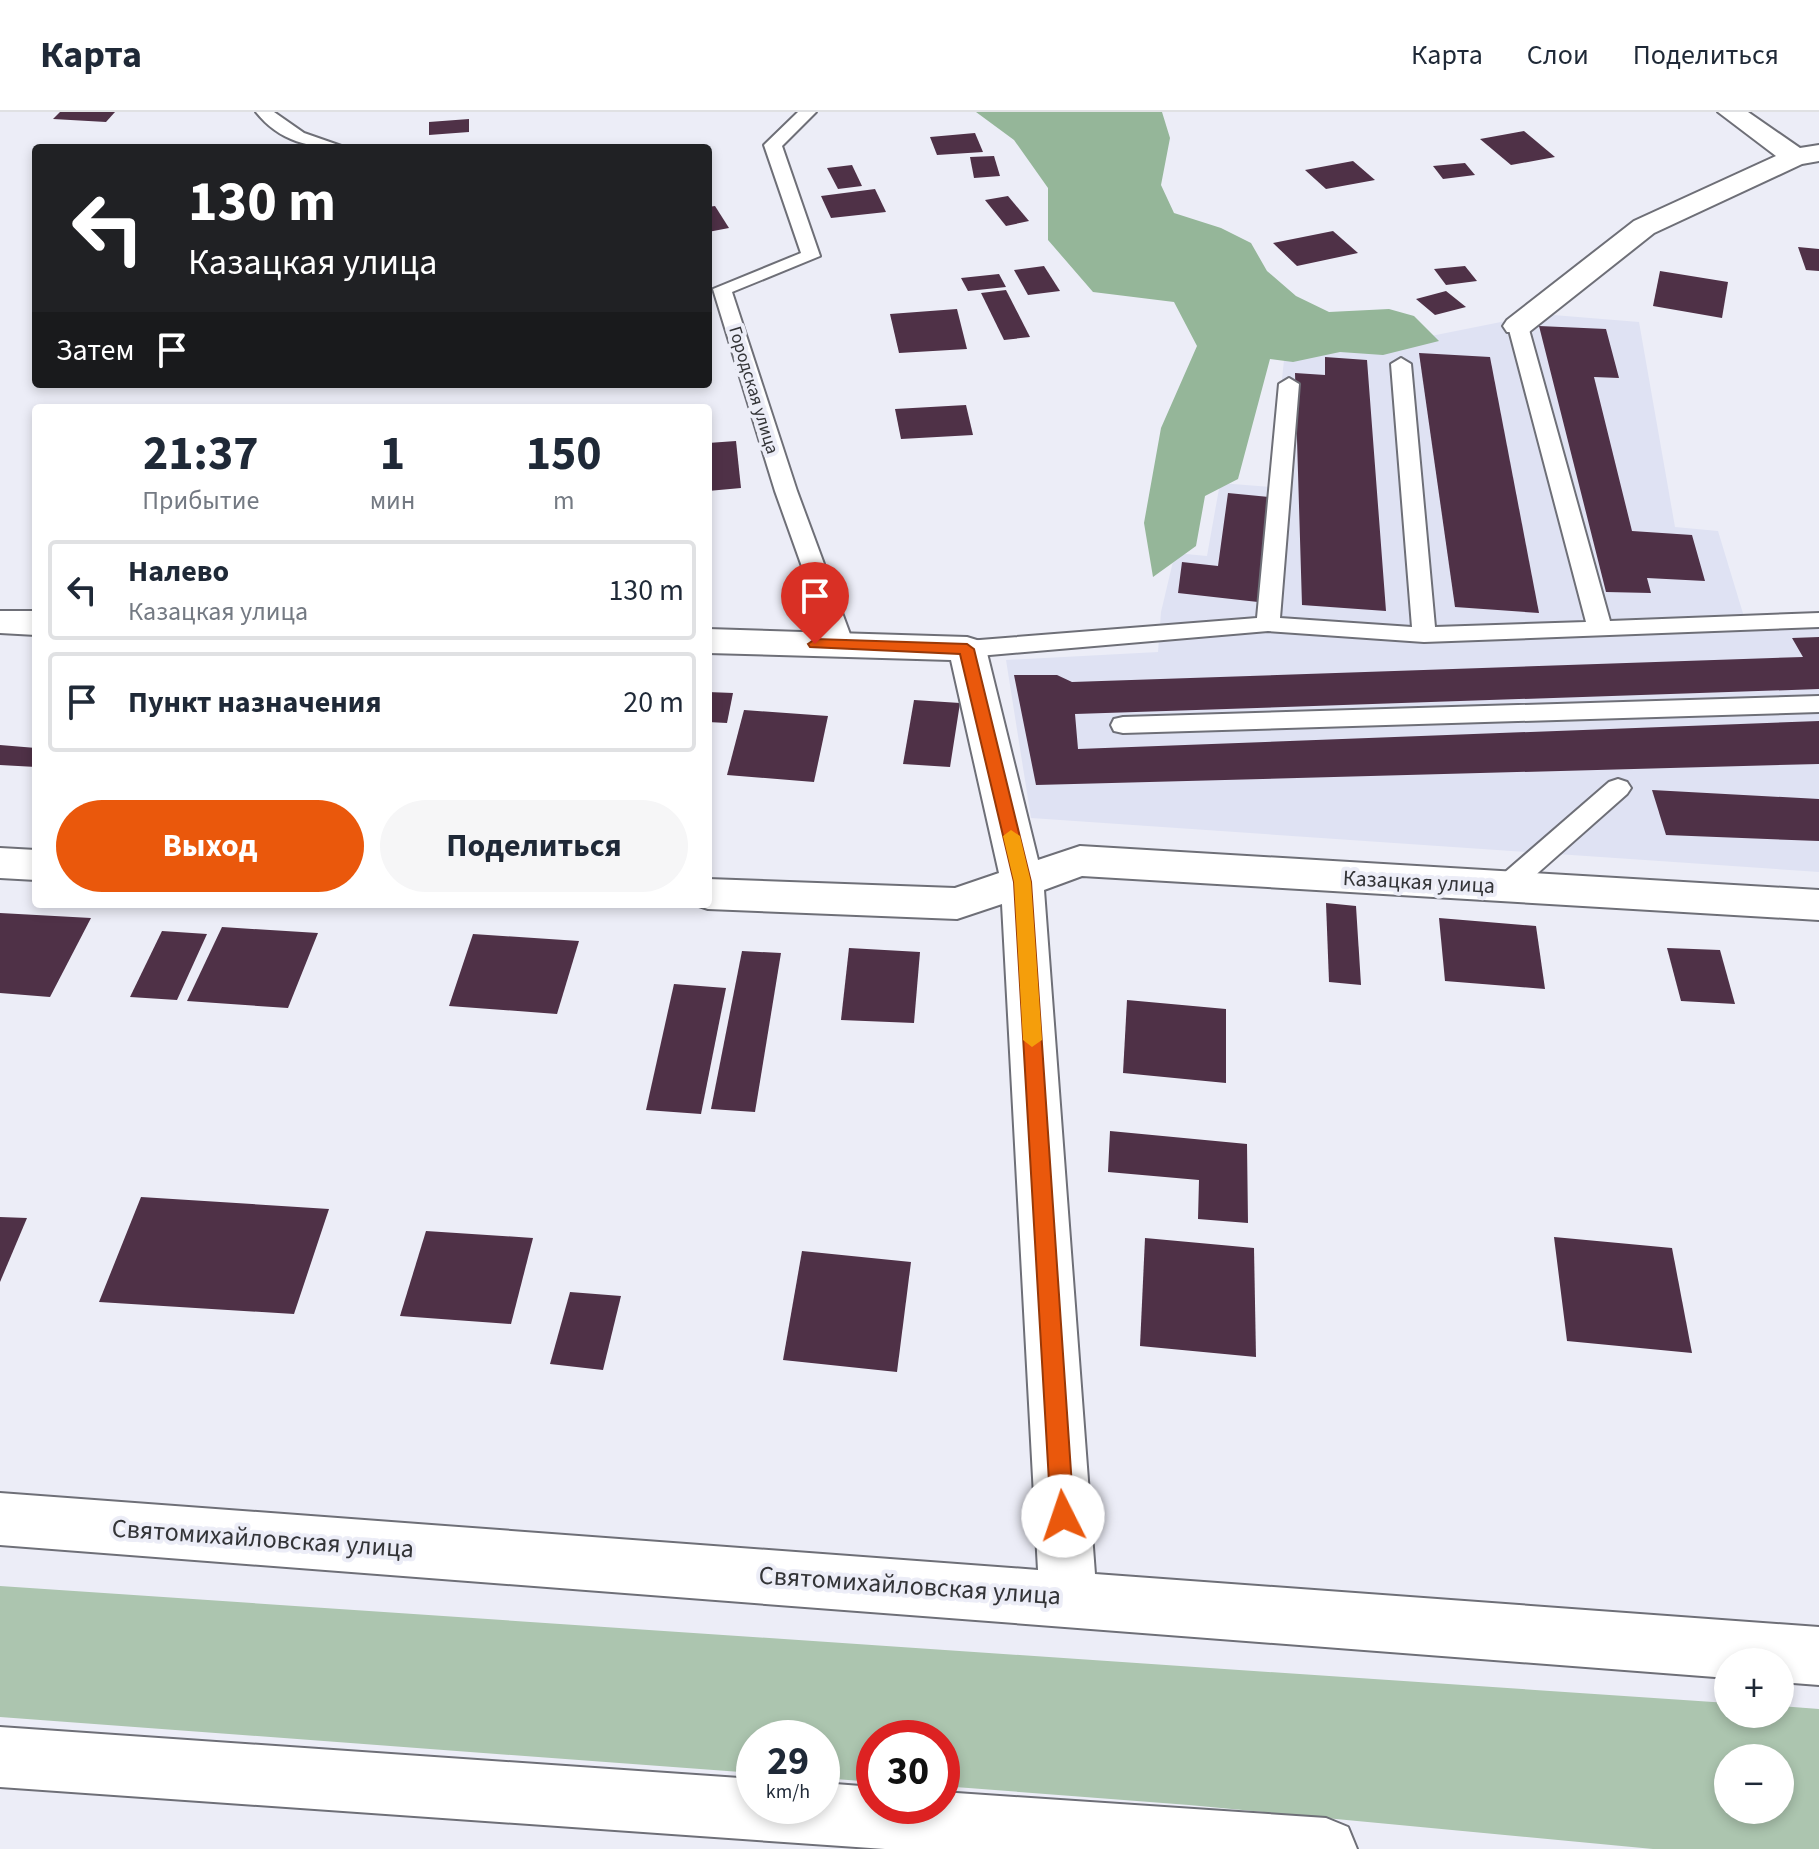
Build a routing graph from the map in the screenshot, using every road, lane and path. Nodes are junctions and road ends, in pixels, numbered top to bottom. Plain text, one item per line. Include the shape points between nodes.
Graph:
1 (264, 112) edge
2 (808, 112) edge
3 (1731, 112) edge
4 (315, 144) edge
5 (1807, 155) edge
6 (1518, 326) joint
7 (1401, 364) dead end
8 (1289, 384) dead end
9 (1819, 620) edge
10 (0, 622) edge
11 (32, 623) edge
12 (1268, 624) junction
13 (1600, 629) junction
14 (1424, 635) junction
15 (712, 641) edge
16 (842, 645) junction
17 (967, 649) junction
18 (1819, 704) edge
19 (1123, 725) dead end
20 (1618, 788) dead end
21 (0, 863) edge
22 (32, 865) edge
23 (1022, 882) junction
24 (1505, 887) junction
25 (712, 894) edge
26 (1819, 905) edge
27 (0, 1519) edge
28 (1068, 1597) junction
29 (1819, 1656) edge
30 (0, 1757) edge
31 (1326, 1849) edge

1 - 4 lane via 286,133
2 - 16 lane, Городская улица via 773,145 811,256 722,289
3 - 5 street
5 - 6 street via 1644,227
6 - 13 lane
7 - 14 lane
8 - 12 lane
9 - 13 lane
10 - 11 street
12 - 14 lane
12 - 17 lane
13 - 14 lane
15 - 16 street
16 - 17 street
17 - 23 street
18 - 19 lane
20 - 24 lane
21 - 22 street
23 - 24 street, Казацкая улица via 1080,861
23 - 25 street, Казацкая улица via 957,904
23 - 28 street
24 - 26 street, Казацкая улица
27 - 28 street, Святомихайловская улица
28 - 29 street, Святомихайловская улица
30 - 31 street

